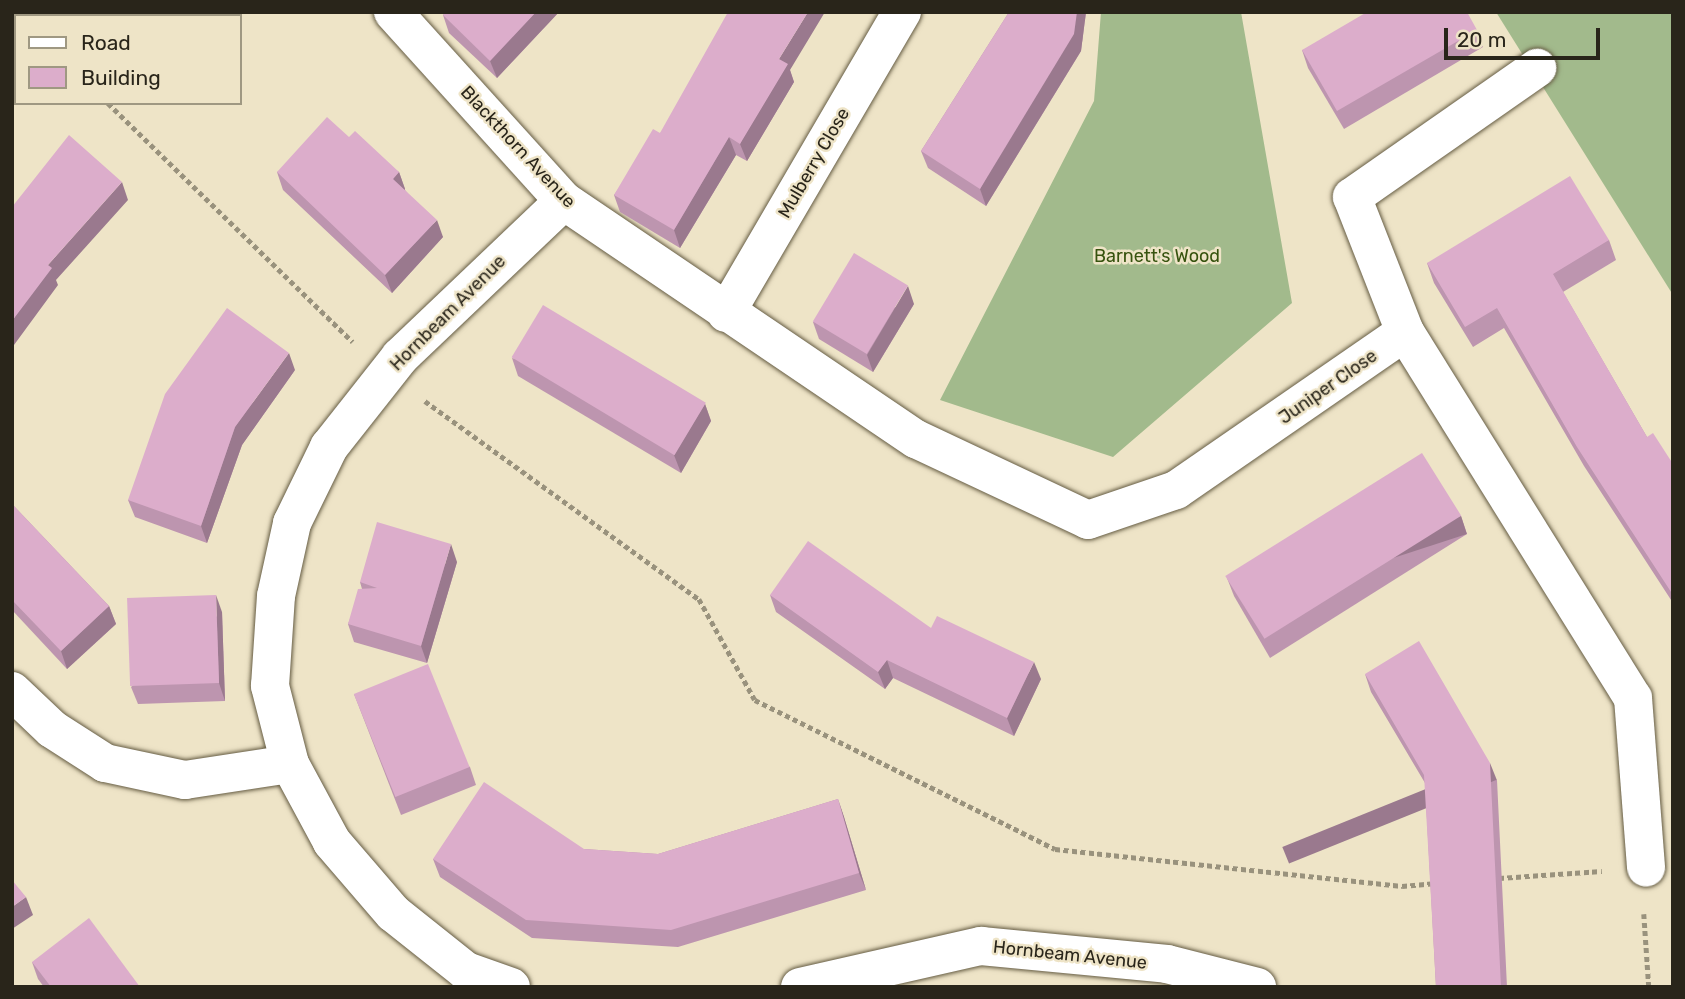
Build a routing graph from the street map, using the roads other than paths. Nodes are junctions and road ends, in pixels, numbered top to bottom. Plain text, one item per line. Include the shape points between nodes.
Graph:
1 (393, 12) edge
2 (902, 12) edge
3 (1537, 68) dead end
4 (564, 201) junction
5 (726, 313) junction
6 (1405, 332) junction
7 (12, 691) edge
8 (290, 764) junction
9 (1646, 868) road end
10 (511, 987) edge
11 (800, 987) edge
12 (1257, 987) edge

1 - 4 street, Blackthorn Avenue
2 - 5 street, Mulberry Close
3 - 6 street via 1352,197
4 - 5 street, Blackthorn Avenue
4 - 8 street, Hornbeam Avenue via 386,375 329,447 292,523 276,596 270,686
5 - 6 street, Juniper Close via 916,439 1088,520 1176,490
6 - 9 street via 1633,698
7 - 8 street via 52,729 105,764 185,780
8 - 10 street, Hornbeam Avenue via 332,842 393,913 466,971
11 - 12 street, Hornbeam Avenue via 981,946 1167,964

